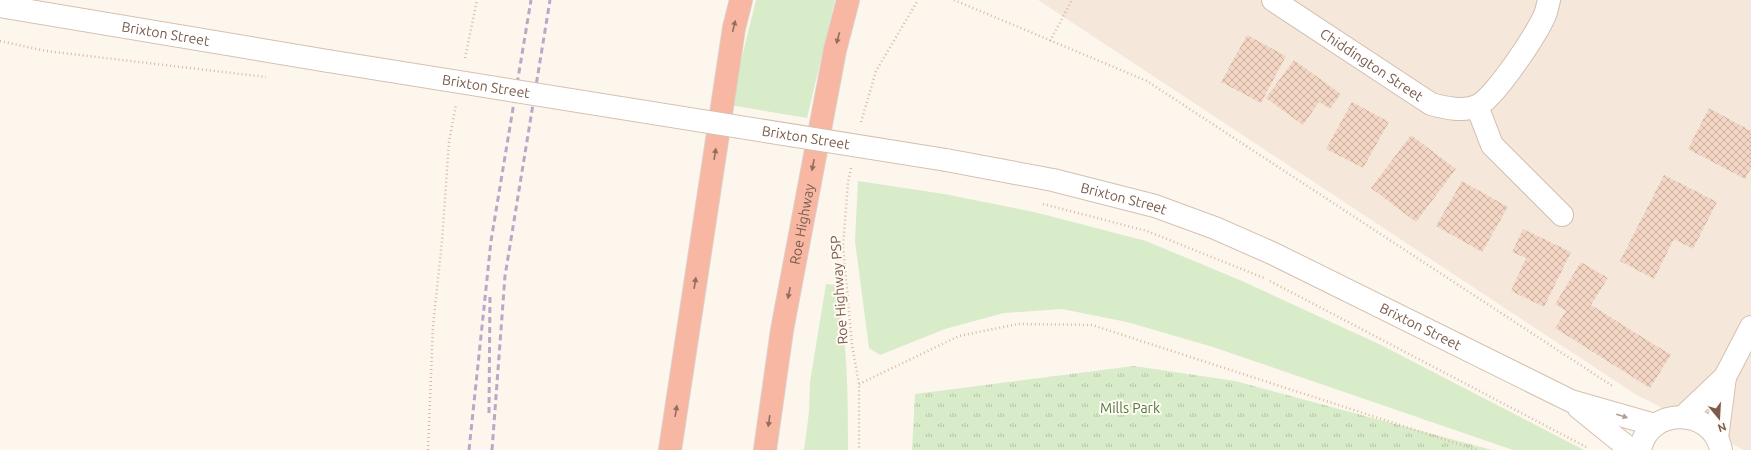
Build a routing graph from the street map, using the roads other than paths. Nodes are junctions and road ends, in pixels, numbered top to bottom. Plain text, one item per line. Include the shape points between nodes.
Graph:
1 (741, 0) edge
2 (848, 0) edge
3 (1273, 0) edge
4 (1549, 0) edge
5 (0, 6) edge
6 (1477, 106) junction
7 (1562, 215) dead end
8 (1751, 327) edge
9 (1725, 377) junction
10 (1572, 401) junction
11 (1684, 416) junction
12 (1655, 424) junction
13 (1721, 446) edge
14 (670, 450) edge
15 (765, 450) edge
16 (1631, 450) edge
17 (1640, 450) edge

14 -> 1 highway via 734,28
2 -> 15 highway, Roe Highway via 835,50 782,330
3 - 6 main road, Chiddington Street via 1432,104 1454,109
4 - 6 main road via 1546,13 1526,47 1492,94
5 - 10 main road, Brixton Street, bridge via 946,160 1060,182 1155,206 1216,228
6 - 7 main road via 1492,145
8 - 9 main road
9 - 11 main road
9 - 13 main road
10 -> 12 main road, Brixton Street
10 - 16 main road, Brixton Street
11 - 12 main road
11 - 13 main road via 1709,427
12 - 17 main road

